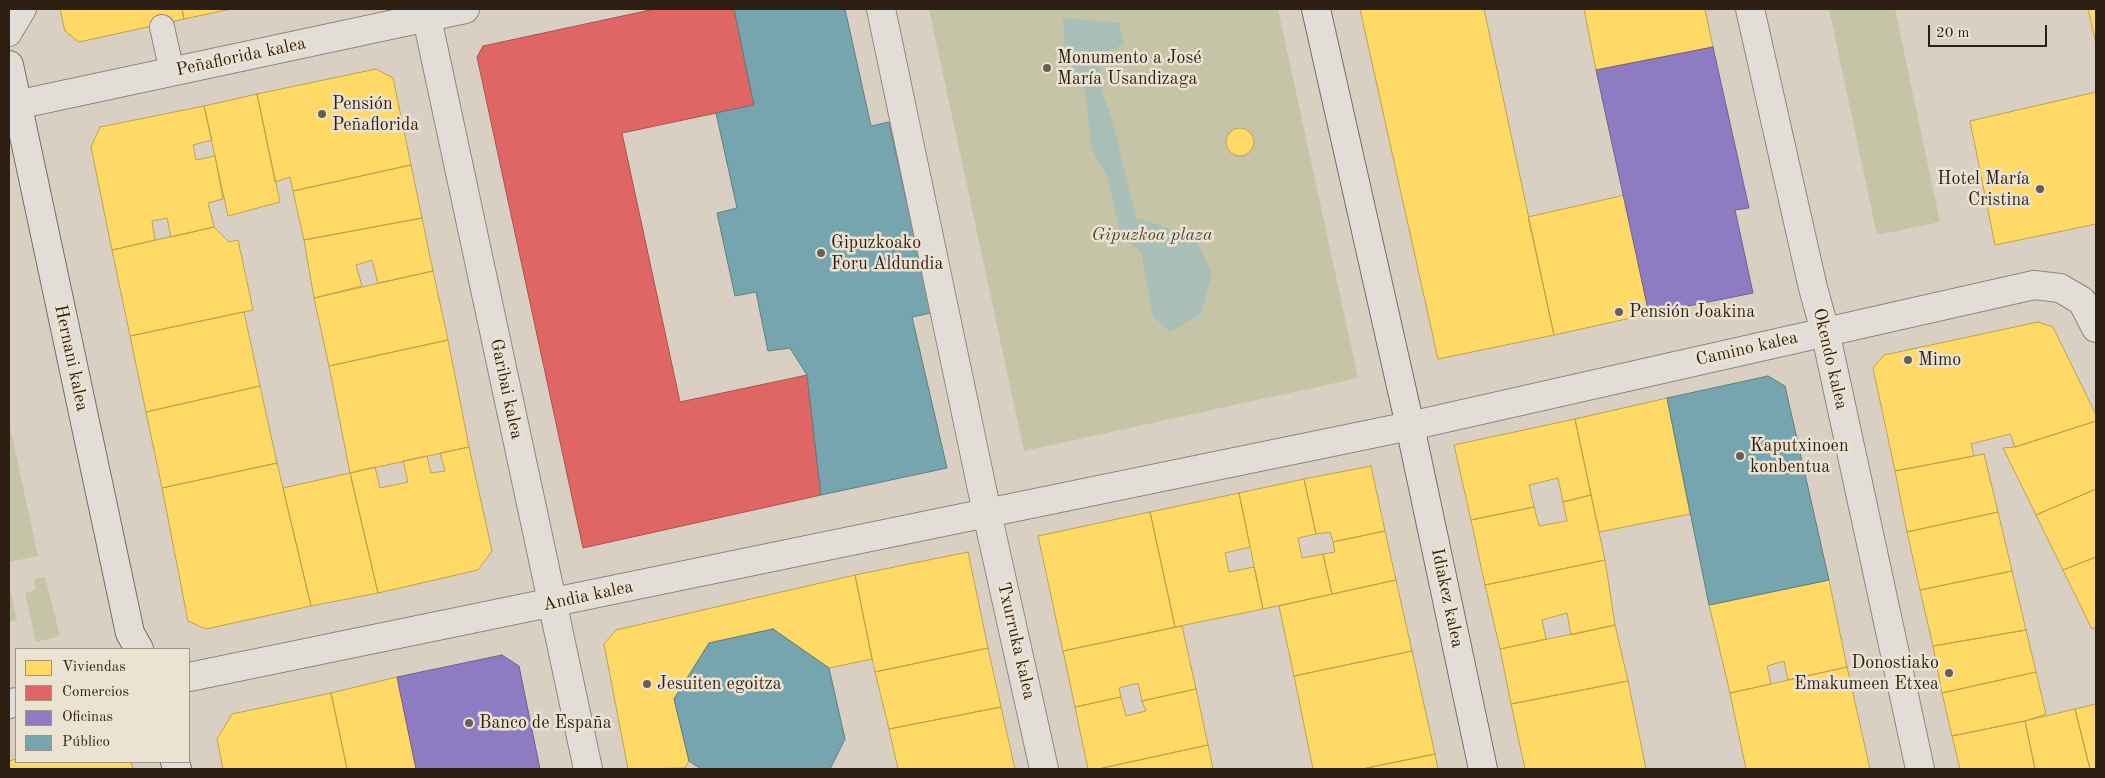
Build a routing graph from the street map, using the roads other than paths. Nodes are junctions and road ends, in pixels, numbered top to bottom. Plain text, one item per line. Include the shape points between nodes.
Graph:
1 (24, 9) edge
2 (465, 9) edge
3 (882, 9) edge
4 (1316, 9) edge
5 (1750, 9) edge
6 (426, 13) edge
7 (162, 27) dead end
8 (9, 34) edge
9 (9, 65) edge
10 (172, 72) junction
11 (16, 105) junction
12 (2096, 328) edge
13 (1825, 331) junction
14 (1410, 426) junction
15 (987, 513) junction
16 (552, 604) junction
17 (132, 644) edge
18 (190, 678) edge
19 (588, 769) edge
20 (1044, 769) edge
21 (1483, 769) edge
22 (1920, 769) edge

1 - 8 lane
2 - 6 street, Peñaflorida kalea
3 - 15 street
4 - 14 street
5 - 13 street, Okendo kalea via 1812,288
6 - 10 street, Peñaflorida kalea
6 - 16 street, Garibai kalea
7 - 10 lane
9 - 11 street, Hernani kalea
10 - 11 street, Peñaflorida kalea
11 - 17 street, Hernani kalea
12 - 13 street, Camino kalea via 2082,301 2060,288 2034,285
13 - 14 street, Camino kalea
13 - 22 street, Okendo kalea
14 - 15 street
14 - 21 street, Idiakez kalea
15 - 16 street, Andia kalea
15 - 20 street, Txurruka kalea
16 - 18 street, Andia kalea
16 - 19 street, Garibai kalea

